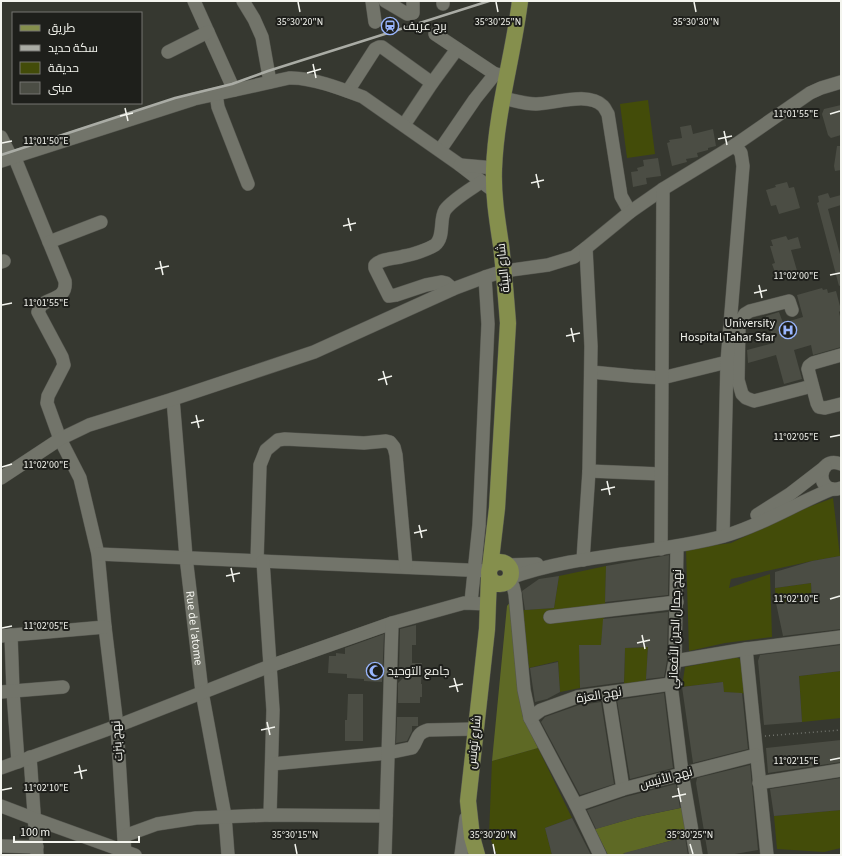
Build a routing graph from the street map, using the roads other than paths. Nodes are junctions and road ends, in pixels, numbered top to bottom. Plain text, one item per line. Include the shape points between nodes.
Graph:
1 (194, 1) edge
2 (243, 1) edge
3 (372, 1) edge
4 (385, 1) edge
5 (412, 1) edge
6 (520, 1) edge
7 (526, 1) edge
8 (375, 22) dead end
9 (516, 30) junction
10 (208, 32) junction
11 (436, 34) dead end
12 (457, 49) junction
13 (168, 52) dead end
14 (500, 75) junction
15 (270, 82) junction
16 (841, 82) edge
17 (432, 83) junction
18 (234, 90) junction
19 (348, 91) junction
20 (216, 94) junction
21 (502, 98) junction
22 (404, 125) junction
23 (1, 137) edge
24 (735, 145) junction
25 (440, 150) junction
26 (9, 158) edge
27 (460, 165) junction
28 (494, 168) junction
29 (482, 182) junction
30 (248, 184) dead end
31 (663, 189) junction
32 (494, 192) junction
33 (630, 212) junction
34 (101, 222) dead end
35 (49, 242) junction
36 (586, 248) junction
37 (504, 270) junction
38 (485, 277) junction
39 (453, 289) junction
40 (792, 310) dead end
41 (841, 355) edge
42 (727, 362) junction
43 (590, 372) junction
44 (662, 378) junction
45 (812, 386) junction
46 (173, 399) junction
47 (841, 404) edge
48 (60, 439) junction
49 (841, 454) edge
50 (832, 465) edge
51 (589, 471) junction
52 (661, 474) junction
53 (1, 478) edge
54 (836, 489) edge
55 (497, 508) junction
56 (723, 536) junction
57 (677, 546) junction
58 (661, 549) junction
59 (98, 554) junction
60 (186, 558) junction
61 (583, 560) junction
62 (260, 561) junction
63 (406, 567) junction
64 (485, 571) junction
65 (508, 577) junction
66 (472, 602) junction
67 (677, 602) junction
68 (488, 604) junction
69 (550, 617) dead end
70 (392, 623) junction
71 (105, 627) junction
72 (487, 629) junction
73 (6, 635) edge
74 (841, 637) edge
75 (746, 649) junction
76 (675, 661) junction
77 (270, 666) junction
78 (671, 684) junction
79 (63, 687) dead end
80 (7, 691) edge
81 (202, 692) junction
82 (608, 693) junction
83 (530, 718) junction
84 (117, 726) junction
85 (475, 729) junction
86 (388, 753) junction
87 (756, 755) junction
88 (24, 759) junction
89 (272, 764) junction
90 (1, 768) edge
91 (841, 770) edge
92 (682, 773) junction
93 (759, 783) junction
94 (623, 789) junction
95 (468, 801) junction
96 (576, 805) junction
97 (1, 806) edge
98 (270, 815) junction
99 (225, 816) junction
100 (386, 816) junction
101 (34, 819) junction
102 (124, 836) junction
103 (1, 846) edge
104 (37, 851) edge
105 (128, 854) edge
106 (228, 855) edge
107 (385, 855) edge
108 (461, 855) edge
109 (477, 855) edge
110 (600, 855) edge
111 (696, 855) edge
112 (767, 855) edge

1 - 10 street
2 - 15 street via 262,36
3 - 8 street
4 - 5 street via 407,14 413,13
6 - 9 main road, شارع البيئة
7 - 9 main road, شارع البيئة
9 - 14 main road, شارع البيئة
10 - 13 street
10 - 18 street
11 - 12 street
12 - 14 street
12 - 17 street
14 - 21 main road, شارع البيئة
14 - 25 street via 475,99
15 - 18 street
15 - 19 street via 298,78
16 - 24 street via 810,93
17 - 19 street via 379,47 375,49
17 - 22 street
18 - 20 street
19 - 22 street via 363,96
20 - 26 street
20 - 30 street via 218,107
21 - 28 main road, شارع البيئة
21 - 33 street via 534,104 584,99 603,106 608,114 621,196
22 - 25 street
23 - 26 street
24 - 31 street
24 - 42 street via 741,153 743,166
25 - 27 street
26 - 35 street
27 - 28 street
27 - 29 street
28 - 32 main road, شارع البيئة
29 - 32 street
29 - 39 street via 449,205 442,218 439,240 435,245 374,265 389,296 442,282
31 - 33 street
31 - 44 street
32 - 37 main road, شارع البيئة
33 - 36 street
34 - 35 street
35 - 48 street, نهج بنزت via 66,288 62,294 41,305 38,312 64,361 63,369 48,396 47,403
36 - 37 street via 574,257 556,263
36 - 43 street
37 - 38 street
37 - 55 main road, شارع البيئة via 508,323
38 - 39 street
38 - 64 street via 488,324 479,525
39 - 46 street via 314,352
40 - 45 street via 789,301 750,311 742,318 739,327 738,380 742,394 754,401
41 - 45 street via 809,366
42 - 44 street
42 - 56 street
43 - 44 street
43 - 51 street
44 - 52 street
45 - 47 street via 819,407
46 - 48 street via 89,425
46 - 60 street, Rue de l'atome
48 - 53 street
48 - 59 street, نهج بنزت via 80,478
49 - 50 street
50 - 54 street via 821,475 828,487
50 - 56 street via 772,507
51 - 52 street
51 - 61 street
52 - 58 street
54 - 56 street via 750,527
55 - 64 main road, شارع البيئة
55 - 65 main road, شارع البيئة
56 - 57 street
57 - 58 street
57 - 67 street, نهج جمال الدين الأفعاني
58 - 61 street
59 - 60 street
59 - 71 street, نهج بنزت
60 - 62 street
60 - 81 street, Rue de l'atome
61 - 65 street
62 - 63 street
62 - 63 street via 260,465 272,443 285,439 364,443 386,441 394,447 396,454
62 - 77 street
63 - 64 street
64 - 65 main road via 494,583 498,584
64 - 66 street
64 - 68 main road, شارع تونس
65 - 72 main road, شارع تونس
65 - 83 street via 515,594 524,690
66 - 68 street
66 - 70 street
67 - 69 street
67 - 76 street, نهج جمال الدين الأفعاني
68 - 72 main road, شارع تونس
70 - 77 street
70 - 86 street
71 - 73 street
71 - 84 street, نهج بنزت
72 - 85 main road, شارع تونس
73 - 80 street
74 - 75 street
75 - 76 street
75 - 87 street
76 - 78 street, نهج جمال الدين الأفعاني
77 - 81 street
77 - 89 street via 273,710
78 - 82 street, نهج العزة
78 - 92 street, نهج جمال الدين الأفعاني
79 - 80 street
80 - 88 street
81 - 84 street
81 - 99 street, Rue de l'atome
82 - 83 street, نهج العزة via 563,701 541,710
82 - 94 street
83 - 96 street
84 - 88 street
84 - 102 street, نهج بنزت
85 - 86 street via 428,730 418,735 412,748
85 - 95 main road, شارع تونس
86 - 89 street
86 - 100 street
87 - 92 street, نهج الأنيس
87 - 93 street
88 - 90 street
88 - 101 street
89 - 98 street
91 - 93 street
92 - 94 street, نهج الأنيس
92 - 111 street, نهج جمال الدين الأفعاني
93 - 112 street
94 - 96 street, نهج الأنيس
95 - 108 street
95 - 109 main road, شارع تونس
96 - 110 street
97 - 101 street
98 - 99 street
98 - 100 street
99 - 102 street via 157,824
99 - 106 street, Rue de l'atome
100 - 107 street
101 - 104 street
101 - 105 street
102 - 105 street, نهج بنزت
103 - 104 street

